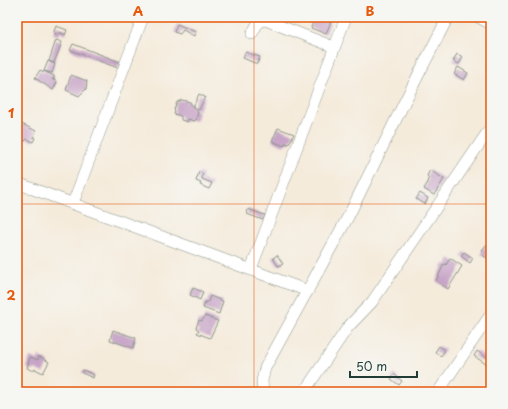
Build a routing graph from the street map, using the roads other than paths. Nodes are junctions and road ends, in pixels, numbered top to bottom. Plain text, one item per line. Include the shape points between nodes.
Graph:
1 (143, 17) edge
2 (346, 17) edge
3 (448, 17) edge
4 (478, 17) edge
5 (491, 24) edge
6 (252, 34) dead end
7 (334, 48) junction
8 (491, 127) edge
9 (17, 183) edge
10 (72, 204) junction
11 (251, 269) junction
12 (308, 291) junction
13 (491, 314) edge
14 (262, 391) edge
15 (304, 392) edge
16 (438, 392) edge

1 - 10 street
2 - 7 street
3 - 12 street
4 - 5 street
6 - 7 street via 259,21 265,20
7 - 11 street
8 - 15 street via 372,302 348,327
9 - 10 street
10 - 11 street
11 - 12 street
12 - 14 street via 265,368
13 - 16 street

